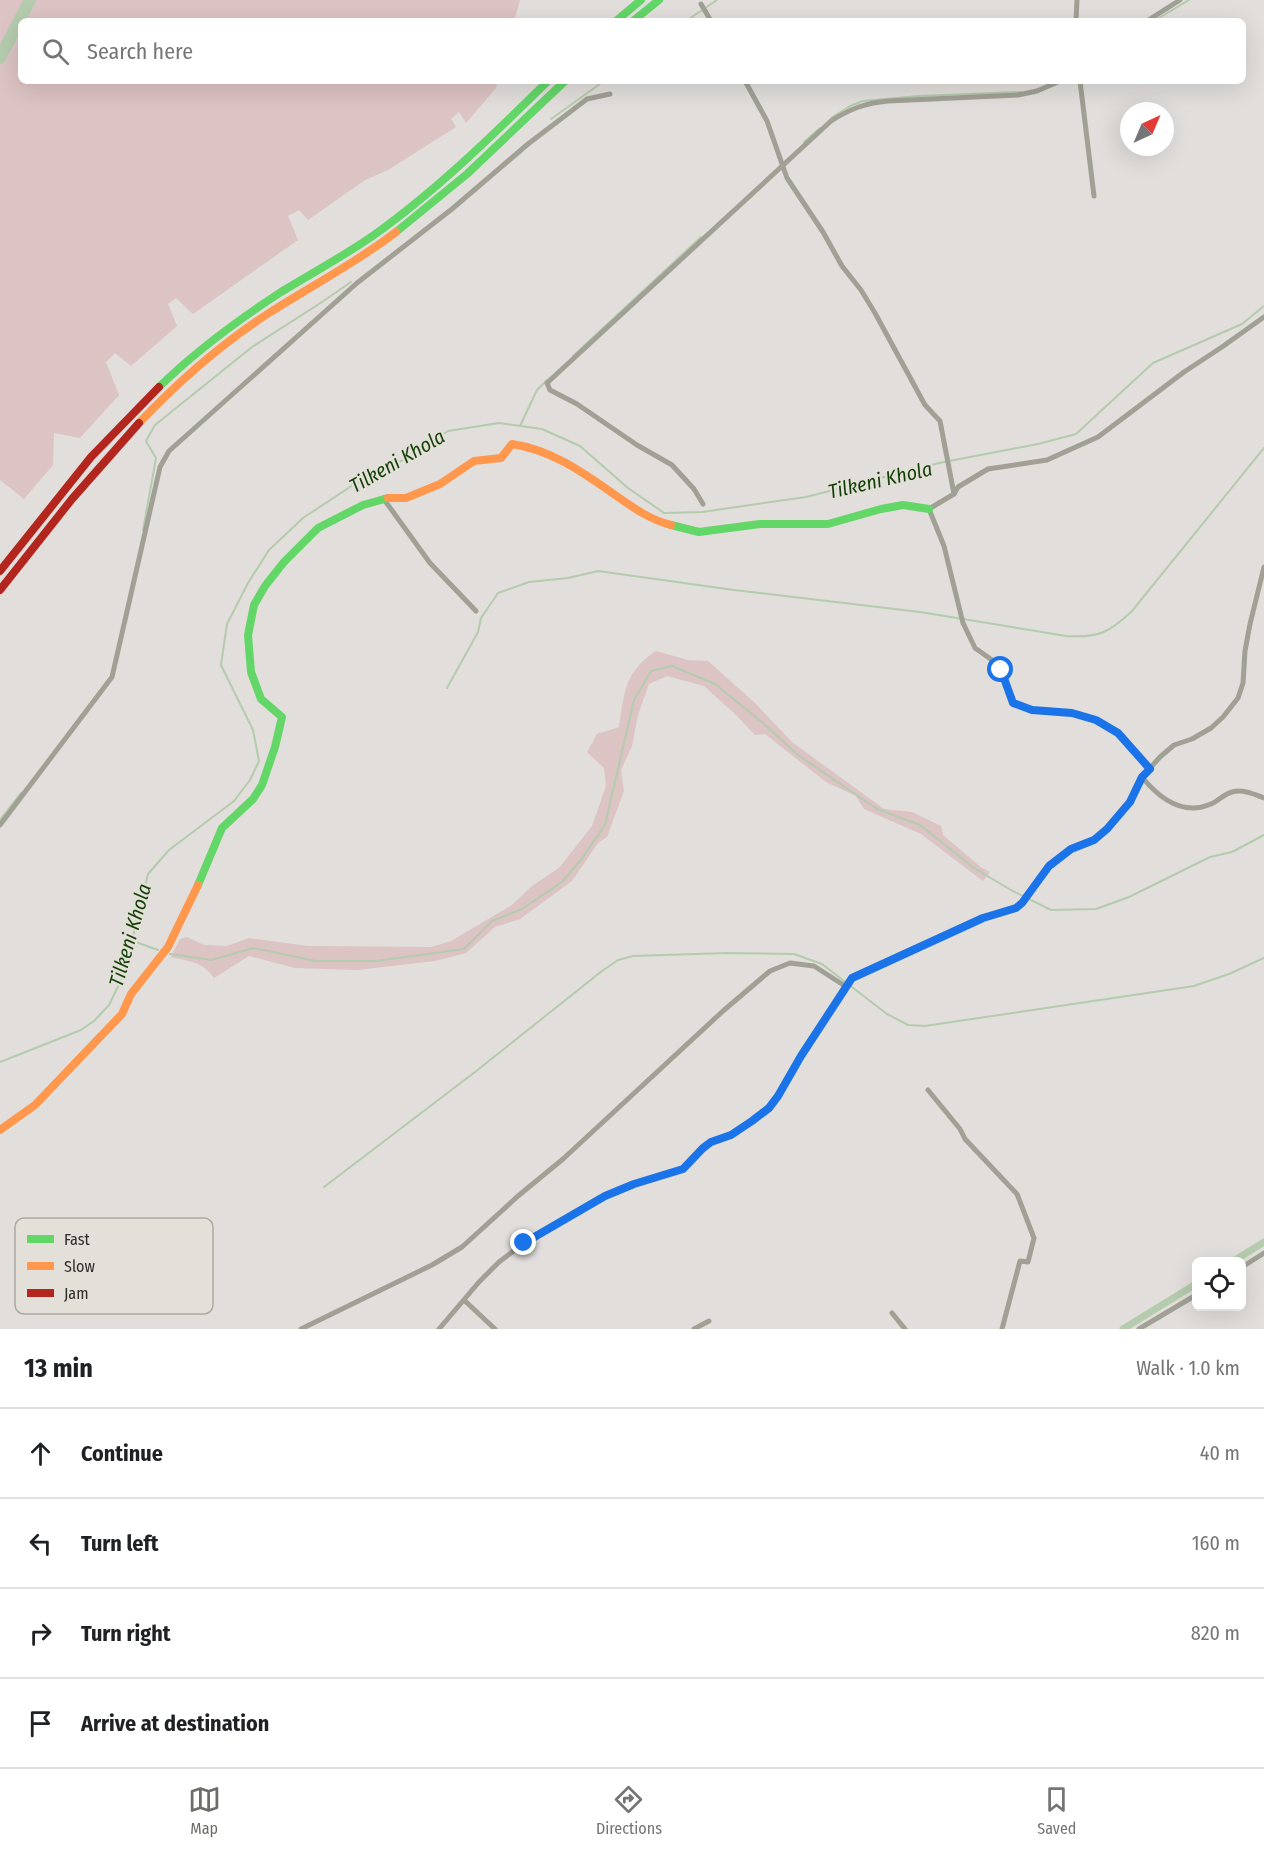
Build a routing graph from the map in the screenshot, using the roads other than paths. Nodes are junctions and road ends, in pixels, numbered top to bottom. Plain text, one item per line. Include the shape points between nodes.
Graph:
1 (640, 0) edge
2 (658, 0) edge
3 (1077, 0) edge
4 (1180, 0) edge
5 (703, 7) dead end
6 (619, 18) edge
7 (637, 18) edge
8 (709, 18) edge
9 (1076, 18) edge
10 (1152, 18) edge
11 (545, 84) edge
12 (562, 84) edge
13 (747, 84) edge
14 (1053, 84) edge
15 (1080, 84) edge
16 (610, 94) dead end
17 (783, 166) junction
18 (1094, 196) dead end
19 (1264, 317) edge
20 (954, 495) junction
21 (383, 498) junction
22 (703, 504) dead end
23 (929, 509) junction
24 (1264, 567) edge
25 (0, 571) edge
26 (0, 590) edge
27 (476, 611) dead end
28 (1150, 769) junction
29 (1142, 777) junction
30 (1264, 798) edge
31 (0, 825) edge
32 (845, 986) junction
33 (928, 1090) dead end
34 (0, 1130) edge
35 (1264, 1253) edge
36 (1246, 1264) edge
37 (1192, 1298) edge
38 (464, 1300) junction
39 (892, 1314) dead end
40 (709, 1321) dead end
41 (301, 1329) edge
42 (440, 1329) edge
43 (495, 1329) edge
44 (694, 1329) edge
45 (905, 1329) edge
46 (1002, 1329) edge
47 (1139, 1329) edge

1 - 6 main road
2 - 7 main road
3 - 9 street
4 - 10 street
5 - 8 street
11 - 25 main road via 398,217 348,253 237,321 160,383 83,468
12 - 26 main road via 408,222 359,259 248,327 171,389 143,416
13 - 17 street via 767,121
14 - 17 street via 1018,95 869,103 849,109
15 - 18 street
16 - 31 street via 587,99 519,151 357,283 169,451 160,467 112,677
17 - 20 street via 842,266 875,313 925,405 940,421
17 - 22 street via 547,383 550,390 672,465
19 - 20 street via 1098,437 1047,460 988,469 958,487
20 - 23 street
21 - 23 main road via 406,498 440,484 474,461 501,458 512,444 533,447 568,463 658,522 699,532 760,524 828,524 903,506
21 - 27 street via 430,563
21 - 34 main road via 318,528 284,562 254,604 248,635 251,672 261,699 282,717 262,785 222,828 173,938 131,994 122,1014 35,1105
23 - 28 street via 944,546 963,623 975,648 1001,670 1013,703 1032,710 1072,713 1096,720 1118,733
24 - 28 street via 1238,698 1211,728 1174,745
28 - 29 street
29 - 30 street via 1155,793 1185,807 1199,808 1232,792 1246,791
29 - 32 street via 1130,802 1107,829 1049,866 1016,908 983,918 852,978
32 - 38 street via 769,1108 731,1135 711,1142 683,1169 605,1196 524,1243 499,1262
32 - 41 street via 814,966 790,963 770,971 462,1247
33 - 46 street via 965,1139 1017,1194 1034,1238 1028,1262 1020,1261
35 - 36 street
37 - 47 street
38 - 42 street
38 - 43 street
39 - 45 street
40 - 44 street

